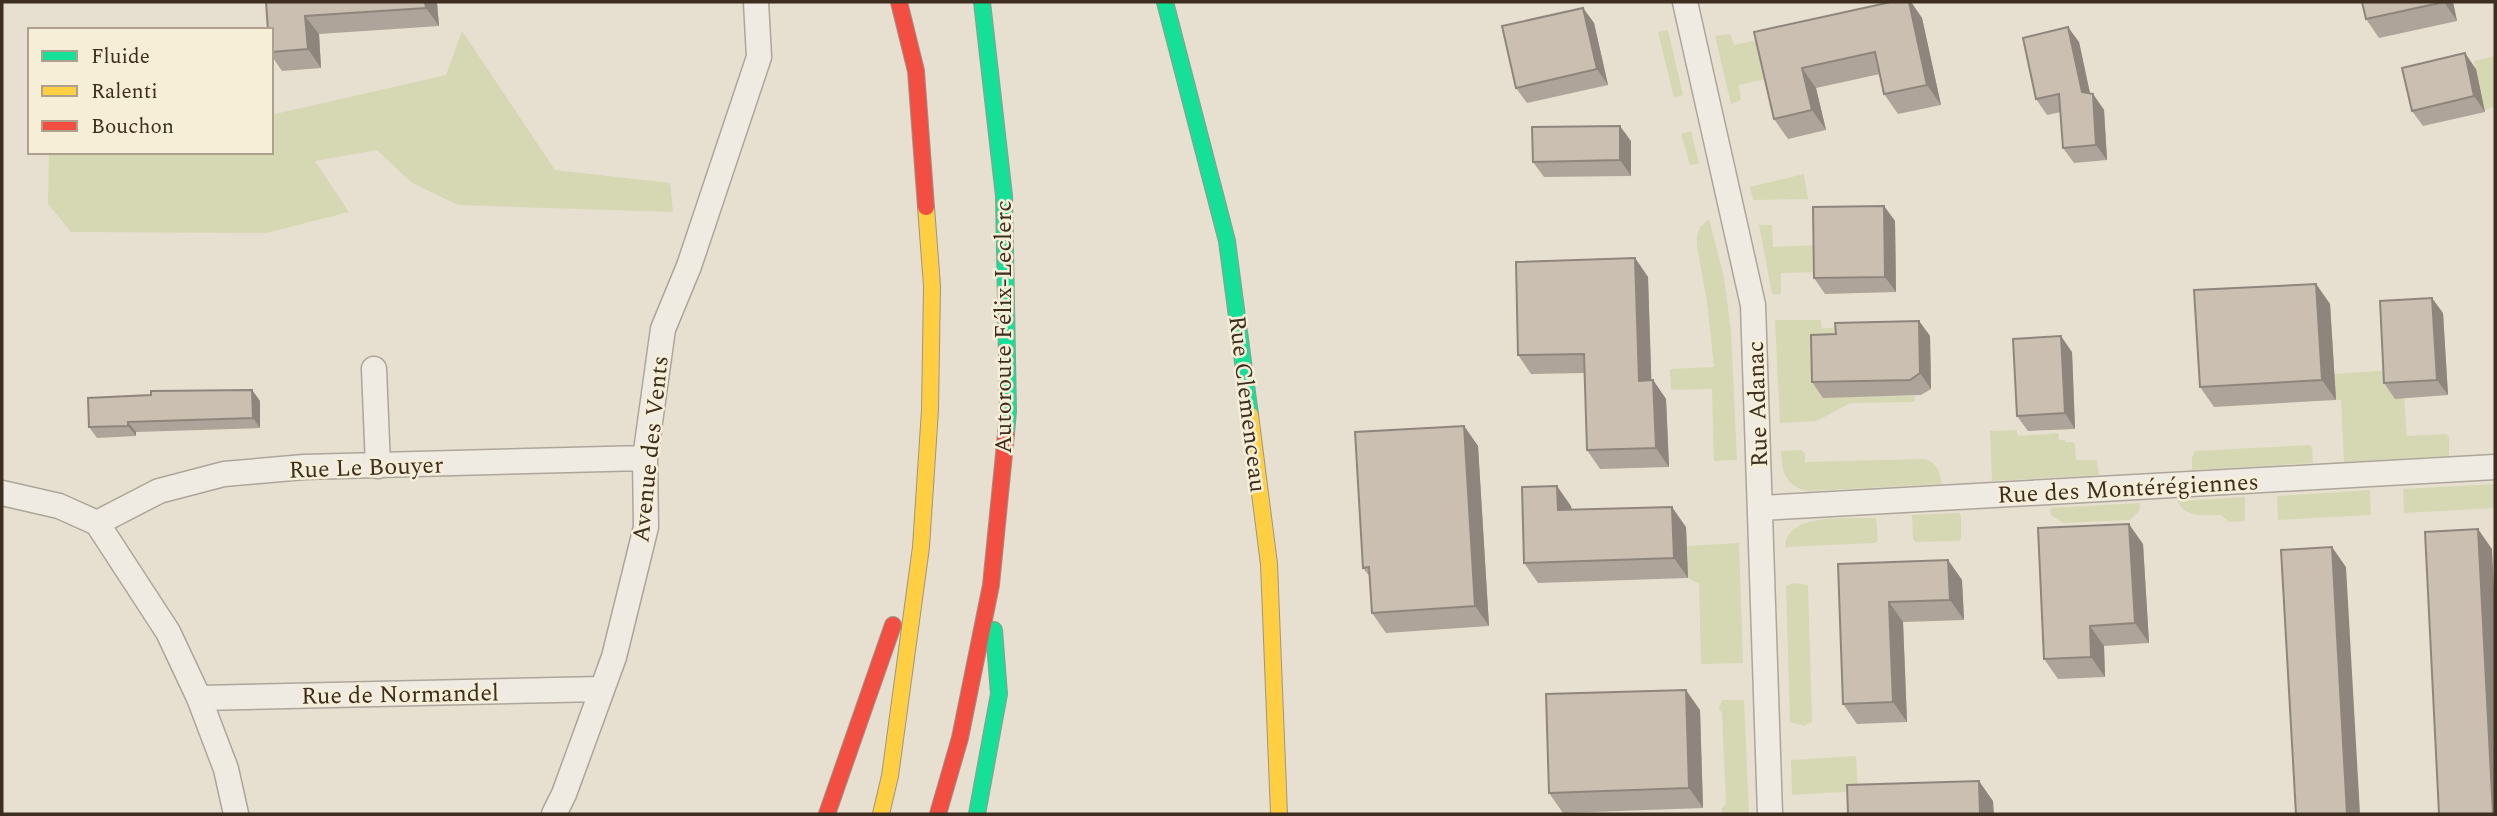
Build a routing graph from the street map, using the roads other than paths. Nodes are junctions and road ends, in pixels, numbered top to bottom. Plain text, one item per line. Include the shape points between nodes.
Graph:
1 (756, 2) edge
2 (899, 2) edge
3 (982, 2) edge
4 (1165, 2) edge
5 (1685, 2) edge
6 (374, 369) dead end
7 (645, 458) junction
8 (378, 466) junction
9 (2495, 467) edge
10 (2, 494) edge
11 (1761, 508) junction
12 (97, 523) junction
13 (921, 547) junction
14 (991, 585) junction
15 (602, 689) junction
16 (199, 698) junction
17 (236, 814) edge
18 (554, 814) edge
19 (827, 814) edge
20 (881, 814) edge
21 (938, 814) edge
22 (977, 814) edge
23 (1279, 814) edge
24 (1770, 814) edge

1 - 7 street, Avenue des Vents via 759,57 689,266 663,329
2 - 13 main road via 916,72 932,286
3 - 14 main road, Autoroute Félix-Leclerc via 1004,196 1008,411
4 - 23 main road, Rue Clemenceau via 1227,241 1269,564
5 - 11 street, Rue Adanac via 1753,304
6 - 8 street
7 - 8 street, Rue Le Bouyer
7 - 15 street, Avenue des Vents via 646,527
8 - 12 street, Rue Le Bouyer via 224,474 159,491
9 - 11 street, Rue des Montérégiennes
10 - 12 street via 59,506
11 - 24 street, Rue Adanac
12 - 16 street via 168,632
13 - 19 main road
13 - 20 main road
14 - 21 main road, Autoroute Félix-Leclerc via 960,738
14 - 22 main road via 999,694
15 - 16 street, Rue de Normandel
15 - 18 street, Avenue des Vents
16 - 17 street via 226,769

